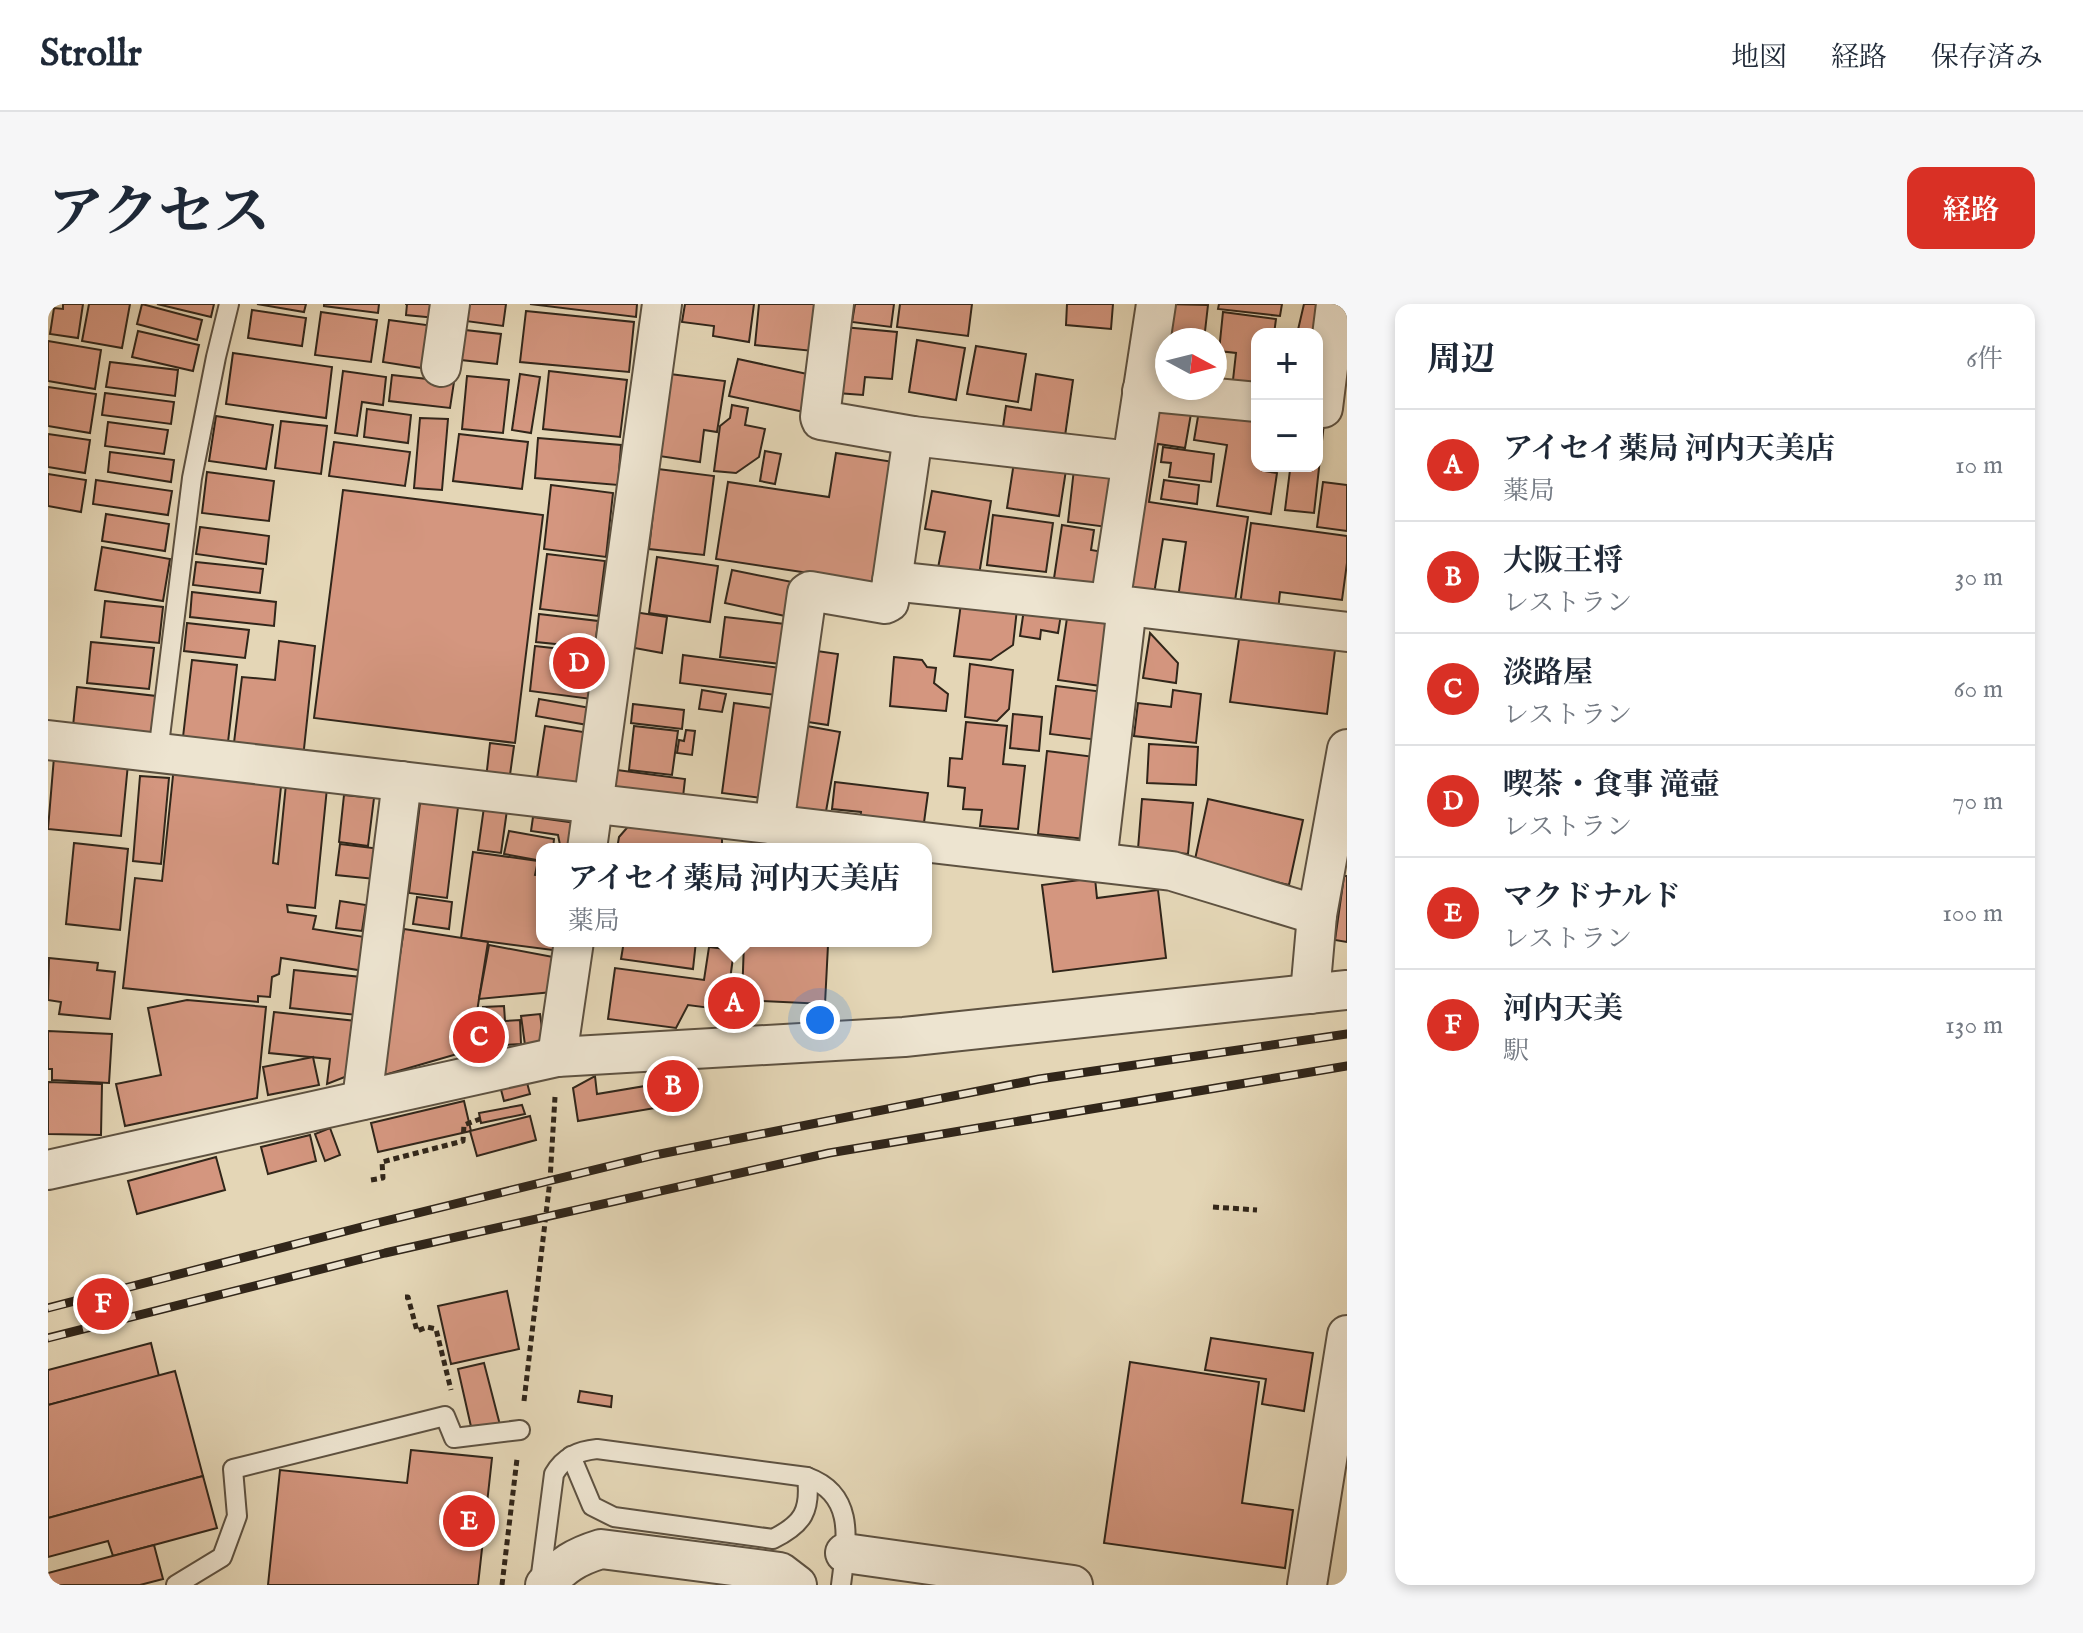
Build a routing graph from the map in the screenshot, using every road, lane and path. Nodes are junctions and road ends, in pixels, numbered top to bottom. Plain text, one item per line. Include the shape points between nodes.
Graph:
1 (229, 304) edge
2 (450, 304) edge
3 (662, 304) edge
4 (834, 304) edge
5 (1156, 304) edge
6 (1336, 304) edge
7 (441, 367) dead end
8 (1142, 391) junction
9 (1251, 401) edge
10 (1329, 408) edge
11 (913, 436) junction
12 (1131, 461) junction
13 (892, 581) junction
14 (1118, 605) junction
15 (1347, 632) edge
16 (48, 740) edge
17 (1347, 749) edge
18 (158, 753) junction
19 (402, 781) junction
20 (593, 803) junction
21 (774, 825) junction
22 (588, 843) edge
23 (931, 843) edge
24 (932, 843) edge
25 (1097, 862) junction
26 (1317, 915) junction
27 (573, 947) edge
28 (1347, 990) edge
29 (1310, 994) junction
30 (557, 1057) junction
31 (362, 1100) junction
32 (480, 1119) dead end
33 (48, 1170) edge
34 (371, 1180) dead end
35 (1213, 1207) dead end
36 (1257, 1210) dead end
37 (405, 1297) dead end
38 (1347, 1335) edge
39 (454, 1403) dead end
40 (520, 1430) junction
41 (571, 1456) junction
42 (807, 1477) junction
43 (843, 1569) edge
44 (176, 1585) edge
45 (502, 1585) edge
46 (542, 1585) edge
47 (797, 1585) edge
48 (1073, 1585) edge
49 (1307, 1585) edge

1 - 18 lane via 192,478
2 - 7 street
3 - 20 street
4 - 11 street via 821,420
5 - 8 street
6 - 10 street
8 - 9 street
8 - 12 street
11 - 12 street
11 - 13 street
12 - 14 street
13 - 14 street
13 - 21 street via 885,604 807,593
14 - 15 street
14 - 25 street
16 - 18 street
17 - 26 street
18 - 19 street
19 - 20 street
19 - 31 street
20 - 21 street
20 - 22 street
21 - 23 street
24 - 25 street
25 - 26 street via 1172,871
26 - 29 street
27 - 30 street
28 - 29 street
29 - 30 street via 904,1037
30 - 31 street
30 - 40 path via 553,1155
31 - 33 street
32 - 34 path via 464,1125 463,1141 382,1162 383,1178
35 - 36 path
37 - 39 path via 417,1331 436,1329
38 - 49 street
40 - 44 lane via 454,1438 445,1416 233,1469 237,1516 222,1557
40 - 45 path
41 - 42 lane via 597,1449
41 - 42 lane via 592,1506 614,1517 773,1539 793,1529 805,1512
41 - 46 lane via 554,1474
42 - 43 lane via 834,1494 843,1511
43 - 48 street
46 - 47 street via 578,1556 601,1549 780,1572

